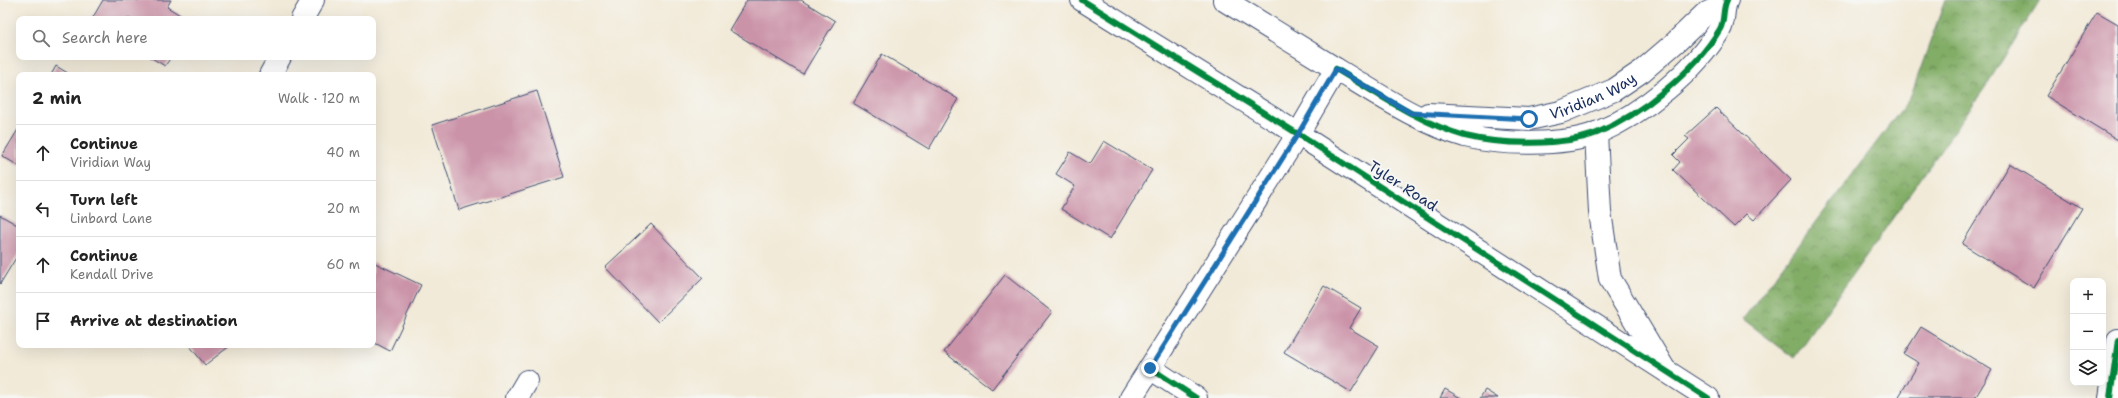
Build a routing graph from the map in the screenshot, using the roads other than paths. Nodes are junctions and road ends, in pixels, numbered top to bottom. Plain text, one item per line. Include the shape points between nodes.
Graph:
1 (313, 0) edge
2 (1082, 0) edge
3 (1224, 0) edge
4 (1725, 3) edge
5 (304, 16) edge
6 (278, 60) edge
7 (1336, 69) junction
8 (272, 72) edge
9 (1411, 113) junction
10 (1596, 133) junction
11 (1298, 134) junction
12 (2118, 340) edge
13 (1150, 368) junction
14 (1666, 371) junction
15 (1131, 398) edge
16 (1196, 398) edge
17 (1708, 398) edge
18 (2110, 398) edge

1 - 5 street
2 - 11 street, Tyler Road
3 - 7 street, Viridian Way
4 - 9 street, Viridian Way via 1705,14 1642,71 1614,90 1560,112 1529,119
4 - 10 street, Viridian Way via 1721,28 1696,62 1666,89 1627,118
6 - 8 street
7 - 9 street, Viridian Way
7 - 11 street
9 - 10 street, Viridian Way via 1465,136 1508,142 1550,143
10 - 14 street via 1600,212 1610,279
11 - 13 street
11 - 14 street, Tyler Road
12 - 18 street
13 - 15 street
13 - 16 street
14 - 17 street, Tyler Road

